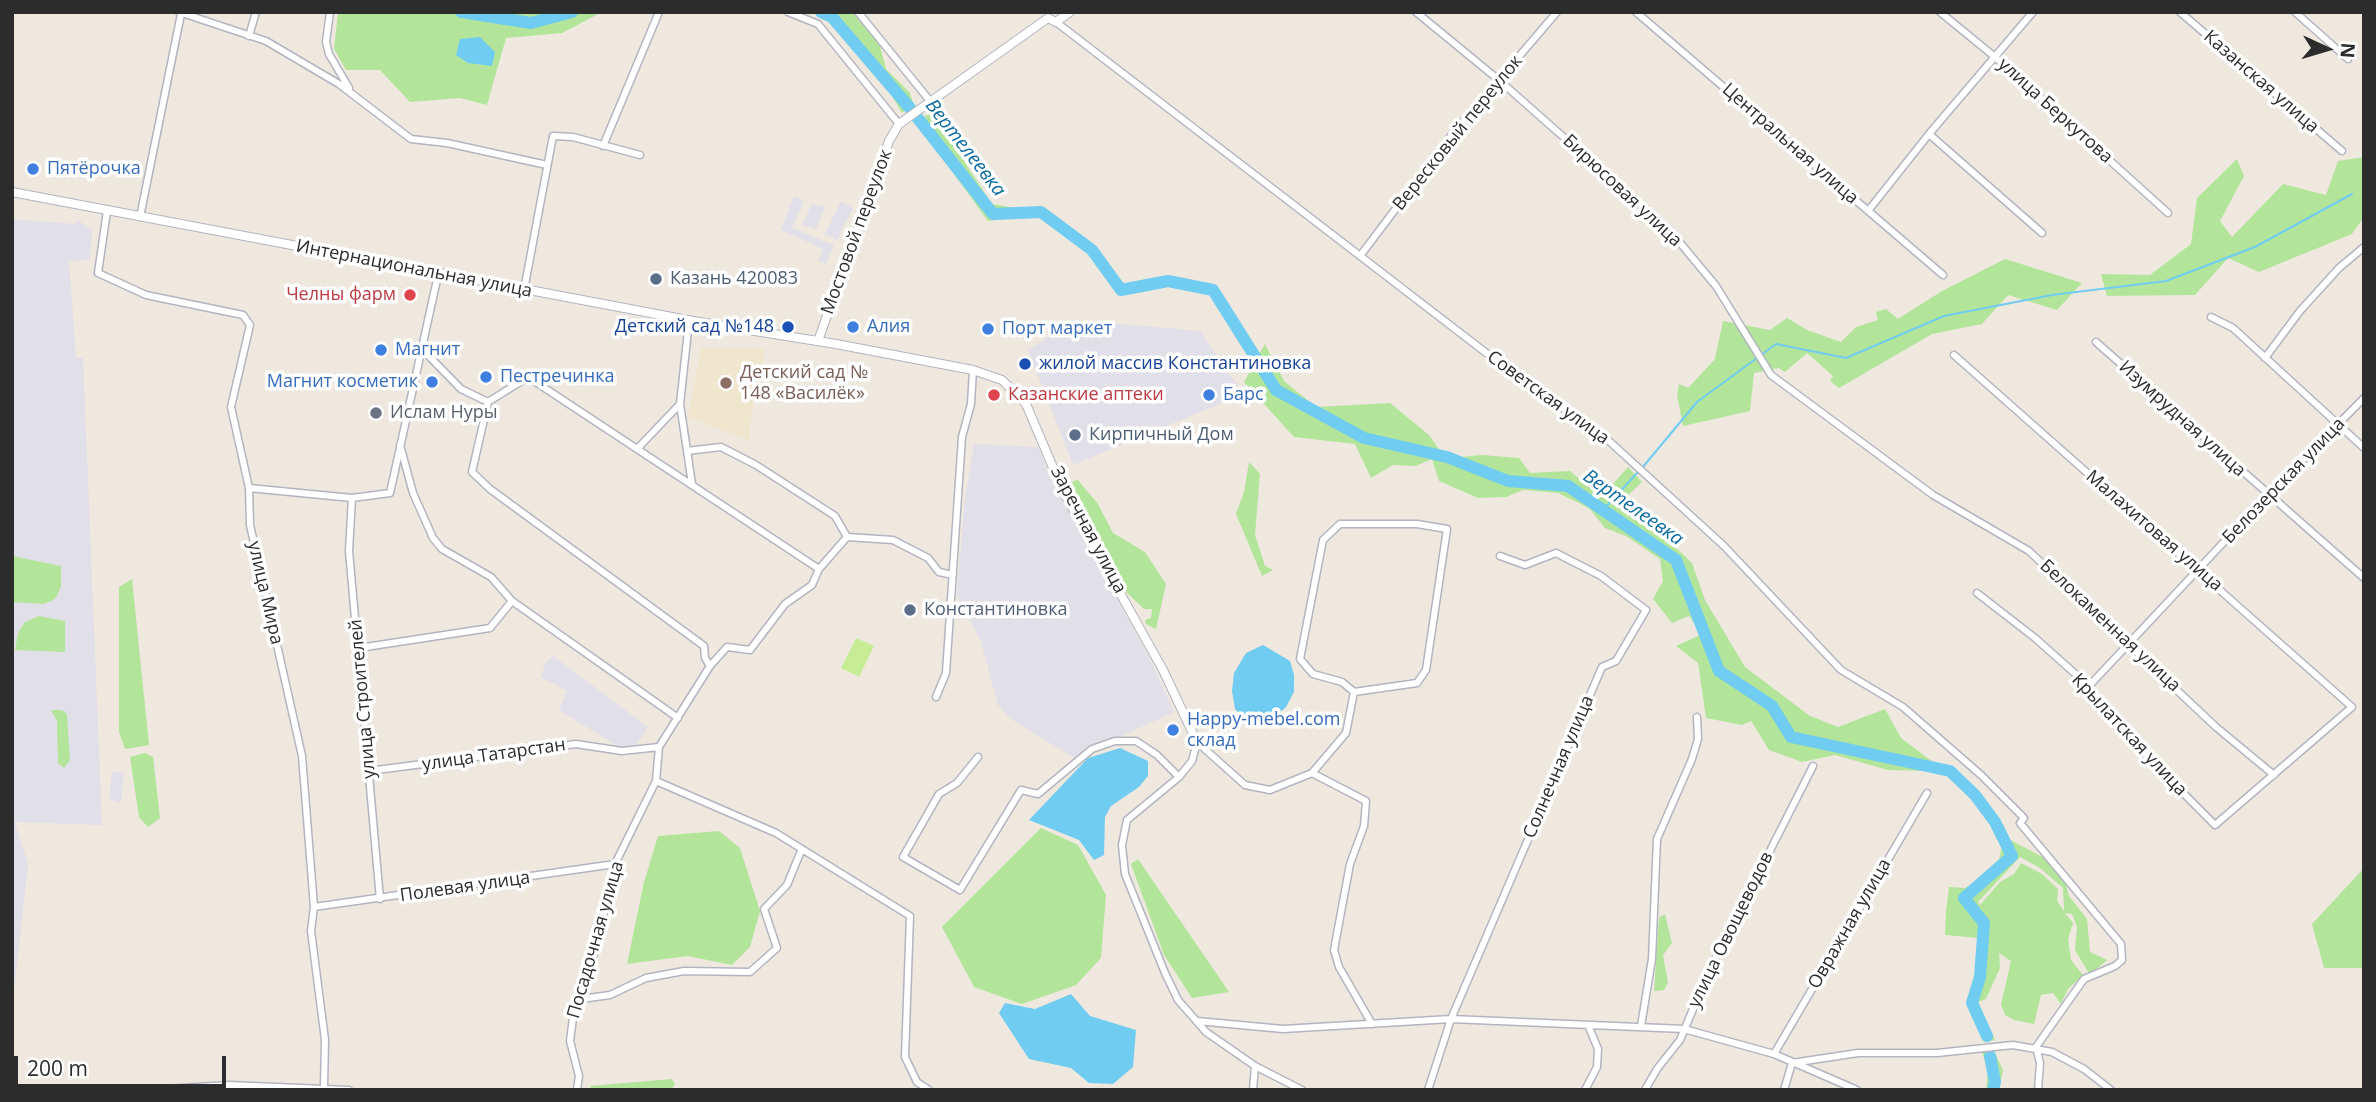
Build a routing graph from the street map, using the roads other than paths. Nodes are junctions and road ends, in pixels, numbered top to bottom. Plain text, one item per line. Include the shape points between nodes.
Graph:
1 (256, 12) edge
2 (330, 12) edge
3 (659, 12) edge
4 (788, 12) edge
5 (858, 12) edge
6 (1070, 12) edge
7 (1416, 12) edge
8 (1557, 12) edge
9 (1636, 12) edge
10 (1940, 12) edge
11 (2033, 12) edge
12 (2180, 12) edge
13 (2295, 12) edge
14 (180, 13) edge
15 (1049, 17) edge
16 (249, 36) junction
17 (1995, 57) junction
18 (2348, 59) dead end
19 (1500, 81) junction
20 (354, 95) junction
21 (930, 101) junction
22 (899, 124) junction
23 (1928, 134) junction
24 (603, 146) junction
25 (2342, 151) dead end
26 (640, 155) dead end
27 (547, 166) junction
28 (12, 192) edge
29 (107, 211) junction
30 (1868, 211) junction
31 (2168, 213) dead end
32 (140, 216) junction
33 (2042, 233) dead end
34 (2364, 247) edge
35 (1360, 256) junction
36 (438, 275) junction
37 (1943, 275) dead end
38 (524, 290) junction
39 (2211, 317) dead end
40 (689, 321) junction
41 (818, 341) junction
42 (2095, 342) dead end
43 (421, 348) junction
44 (1954, 355) dead end
45 (2265, 358) junction
46 (973, 370) junction
47 (2364, 398) edge
48 (488, 402) junction
49 (680, 404) junction
50 (2337, 426) junction
51 (400, 445) junction
52 (638, 448) junction
53 (2364, 448) edge
54 (687, 451) junction
55 (692, 484) junction
56 (249, 488) junction
57 (1933, 495) joint
58 (2267, 496) junction
59 (352, 498) junction
60 (847, 537) junction
61 (1500, 556) dead end
62 (819, 569) junction
63 (2198, 570) junction
64 (953, 575) junction
65 (2364, 578) edge
66 (1977, 593) dead end
67 (512, 601) junction
68 (2129, 642) junction
69 (359, 648) junction
70 (710, 666) junction
71 (2088, 686) junction
72 (1354, 692) junction
73 (936, 697) dead end
74 (1698, 717) dead end
75 (678, 718) junction
76 (1197, 742) junction
77 (659, 747) junction
78 (978, 757) dead end
79 (1814, 766) dead end
80 (369, 771) junction
81 (1312, 773) junction
82 (2274, 775) junction
83 (1179, 777) junction
84 (656, 781) junction
85 (1927, 793) dead end
86 (801, 851) junction
87 (615, 864) junction
88 (380, 899) junction
89 (314, 907) junction
90 (581, 999) junction
91 (1451, 1019) junction
92 (1198, 1021) junction
93 (1372, 1024) junction
94 (1588, 1025) junction
95 (1641, 1026) junction
96 (1684, 1029) junction
97 (2036, 1047) junction
98 (1774, 1054) junction
99 (1792, 1063) junction
100 (1255, 1066) junction
101 (229, 1087) edge
102 (324, 1087) junction
103 (149, 1090) edge
104 (349, 1090) edge
105 (577, 1090) edge
106 (929, 1090) edge
107 (1253, 1090) edge
108 (1301, 1090) edge
109 (1428, 1090) edge
110 (1585, 1090) edge
111 (1645, 1090) edge
112 (1784, 1090) edge
113 (1857, 1090) edge
114 (2038, 1090) edge
115 (2111, 1090) edge

1 - 16 street
2 - 20 street via 328,54
3 - 24 street
4 - 22 street via 818,24
5 - 21 street
6 - 15 street
7 - 19 street, Бирюсовая улица
8 - 19 street, Вересковый переулок
9 - 30 street, Центральная улица
10 - 17 street, улица Беркутова
11 - 17 street
12 - 25 street, Казанская улица
13 - 18 street
14 - 16 street
14 - 32 street
15 - 21 street
15 - 35 street, Советская улица
16 - 20 street via 266,41
17 - 23 street
17 - 31 street, улица Беркутова
19 - 35 street, Вересковый переулок via 1450,137
19 - 57 street, Бирюсовая улица via 1671,232 1716,286 1771,375
20 - 27 street via 411,139
21 - 22 street
22 - 41 street, Мостовой переулок
23 - 30 street
23 - 33 street
24 - 26 street
24 - 27 street via 553,136
27 - 38 street
28 - 29 street, Интернациональная улица
29 - 32 street, Интернациональная улица
29 - 56 street, улица Мира via 98,273 146,295 248,318 231,407
30 - 37 street, Центральная улица
32 - 36 street, Интернациональная улица
34 - 45 street via 2309,302
35 - 97 street, Советская улица via 1609,441 1722,545 1841,670 1903,707 2024,818 2020,823 2121,944 2122,960 2084,979
36 - 38 street, Интернациональная улица
36 - 43 street
38 - 40 street, Интернациональная улица
39 - 45 street via 2233,327
40 - 41 street, Интернациональная улица
40 - 49 street
41 - 46 street, Заречная улица
42 - 58 street, Изумрудная улица
43 - 48 street via 461,389
43 - 51 street
44 - 63 street, Малахитовая улица
45 - 50 street
46 - 64 street via 962,438
46 - 76 street, Заречная улица via 1002,380 1026,404 1063,491 1163,670
47 - 50 street, Белозерская улица
48 - 52 street via 528,377
48 - 70 street via 472,472 704,646
49 - 52 street
49 - 54 street
50 - 53 street
50 - 58 street, Белозерская улица
51 - 59 street via 390,493
51 - 67 street via 433,538 442,549 491,577
52 - 55 street
54 - 55 street
54 - 60 street via 721,447 756,465 835,516
55 - 62 street
56 - 59 street
56 - 89 street, улица Мира via 250,525 302,756
57 - 68 street, Белокаменная улица via 2029,551
58 - 63 street, Белозерская улица
58 - 65 street, Изумрудная улица
59 - 69 street, улица Строителей via 349,551
60 - 62 street
60 - 64 street via 893,540 928,558 939,572
61 - 91 street, Солнечная улица via 1525,565 1556,553 1601,576 1646,610 1616,661 1602,667
62 - 70 street via 812,585 785,604 750,650 727,647
63 - 68 street, Белозерская улица
63 - 82 street, Малахитовая улица via 2352,707
64 - 73 street via 946,673
66 - 71 street, Крылатская улица
67 - 69 street via 491,628
67 - 75 street
68 - 71 street, Белозерская улица
68 - 82 street, Белокаменная улица via 2216,727
69 - 80 street, улица Строителей
70 - 75 street, Посадочная улица
71 - 82 street, Крылатская улица via 2090,699 2215,825
72 - 72 street via 1417,683 1426,670 1447,529 1418,524 1340,524 1323,540 1300,659 1313,674 1342,682
72 - 81 street via 1346,733
74 - 95 street via 1692,759 1657,839 1651,959
75 - 77 street, Посадочная улица
76 - 81 street via 1245,785 1270,790
76 - 83 street via 1192,761
77 - 80 street, улица Татарстан via 622,751 576,744
77 - 84 street, Посадочная улица
78 - 83 street via 957,783 940,794 902,857 960,890 1021,790 1038,794 1092,749 1115,741 1136,741
79 - 96 street, улица Овощеводов
80 - 88 street, улица Строителей
81 - 93 street via 1366,801 1334,950
83 - 92 street via 1127,820 1122,845 1125,874 1165,974 1178,1000
84 - 86 street via 776,833
84 - 87 street, Посадочная улица
85 - 98 street, Овражная улица
86 - 90 street via 787,885 764,909 776,948 750,972 684,971 646,978 610,995
86 - 106 street via 910,916 905,1057 918,1082
87 - 88 street, Полевая улица
87 - 90 street, Посадочная улица
88 - 89 street, Полевая улица
89 - 102 street, улица Мира via 311,931 325,1040
90 - 105 street, Посадочная улица via 570,1041 579,1076
91 - 93 street
91 - 94 street
91 - 109 street, Солнечная улица
92 - 93 street via 1283,1029
92 - 100 street via 1206,1032
94 - 95 street
94 - 110 street via 1598,1049 1597,1067
95 - 96 street
96 - 98 street
96 - 111 street, улица Овощеводов
97 - 99 street via 1858,1053
97 - 114 street
97 - 115 street via 2084,1069
98 - 99 street
99 - 112 street
99 - 113 street
100 - 107 street
100 - 108 street
101 - 102 street
101 - 103 street
102 - 104 street

